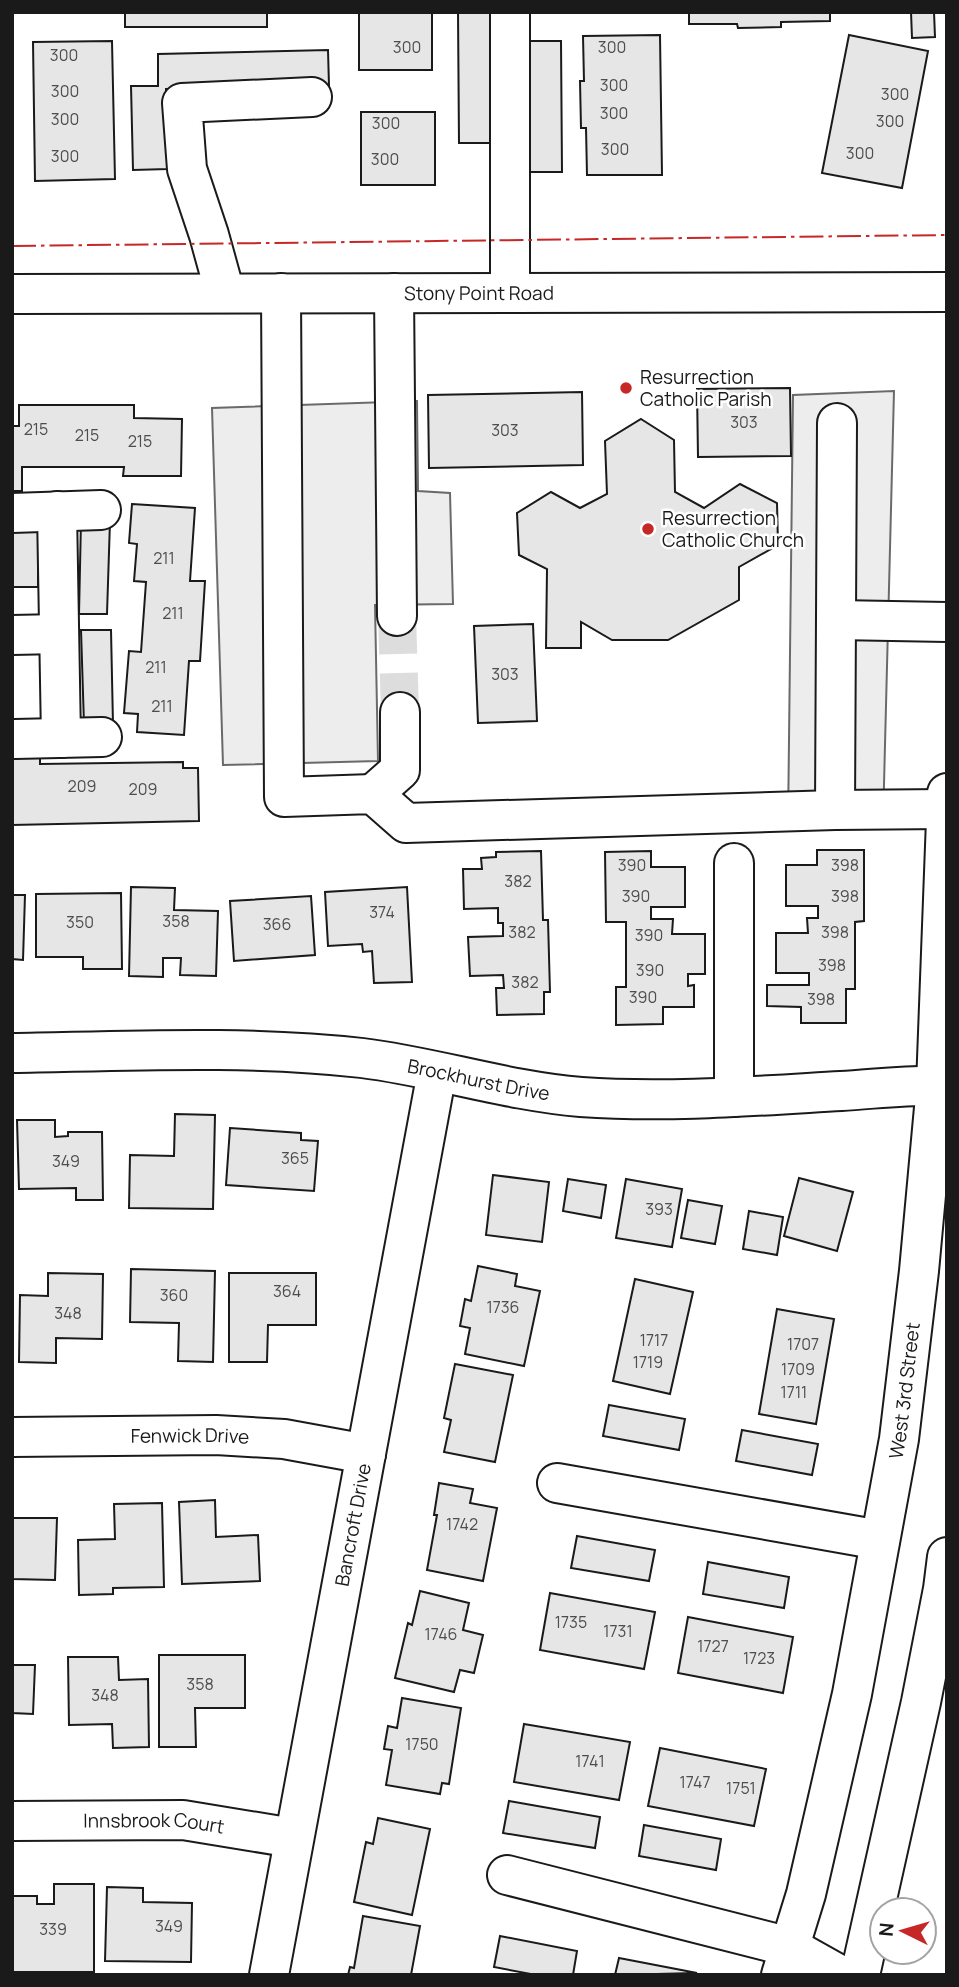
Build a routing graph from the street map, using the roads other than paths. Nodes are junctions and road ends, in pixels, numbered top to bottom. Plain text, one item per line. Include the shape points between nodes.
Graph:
1 (510, 12) edge
2 (312, 97) dead end
3 (947, 292) edge
4 (225, 293) junction
5 (281, 293) junction
6 (394, 293) junction
7 (510, 293) junction
8 (12, 294) edge
9 (837, 423) dead end
10 (101, 510) dead end
11 (57, 511) junction
12 (12, 513) edge
13 (397, 616) tunnel mouth
14 (837, 620) junction
15 (947, 622) edge
16 (59, 634) junction
17 (12, 635) edge
18 (400, 712) tunnel mouth
19 (102, 737) dead end
20 (61, 738) junction
21 (15, 739) dead end
22 (373, 794) junction
23 (946, 801) edge
24 (835, 810) junction
25 (734, 863) dead end
26 (12, 1053) edge
27 (437, 1072) junction
28 (941, 1086) edge
29 (734, 1097) junction
30 (12, 1437) edge
31 (366, 1454) junction
32 (557, 1483) dead end
33 (880, 1541) junction
34 (947, 1558) edge
35 (12, 1821) edge
36 (293, 1838) junction
37 (508, 1875) dead end
38 (786, 1961) edge
39 (269, 1975) edge
40 (840, 1975) edge
41 (860, 1975) edge

1 - 7 street
2 - 4 street via 182,103 187,169
3 - 7 street, Stony Point Road
4 - 5 street, Stony Point Road
4 - 8 street, Stony Point Road
5 - 6 street, Stony Point Road
5 - 22 street via 285,797
6 - 7 street, Stony Point Road
6 - 13 street
9 - 14 street
10 - 11 street
11 - 12 street
11 - 16 street
14 - 15 street
14 - 24 street
16 - 17 street
16 - 20 street
18 - 22 street via 400,770
19 - 20 street
20 - 21 street
22 - 24 street via 406,823
23 - 24 street
23 - 28 street, West 3rd Street
25 - 29 street
26 - 27 street, Brockhurst Drive via 293,1052
27 - 29 street, Brockhurst Drive via 580,1097
27 - 31 street, Bancroft Drive
28 - 29 street, Brockhurst Drive
28 - 33 street, West 3rd Street via 902,1413
30 - 31 street, Fenwick Drive via 216,1435 284,1439
31 - 36 street, Bancroft Drive
32 - 33 street
33 - 38 street, West 3rd Street via 852,1694
34 - 41 street via 921,1702
35 - 36 street, Innsbrook Court via 183,1820
36 - 39 street, Bancroft Drive
37 - 38 street
38 - 40 street

